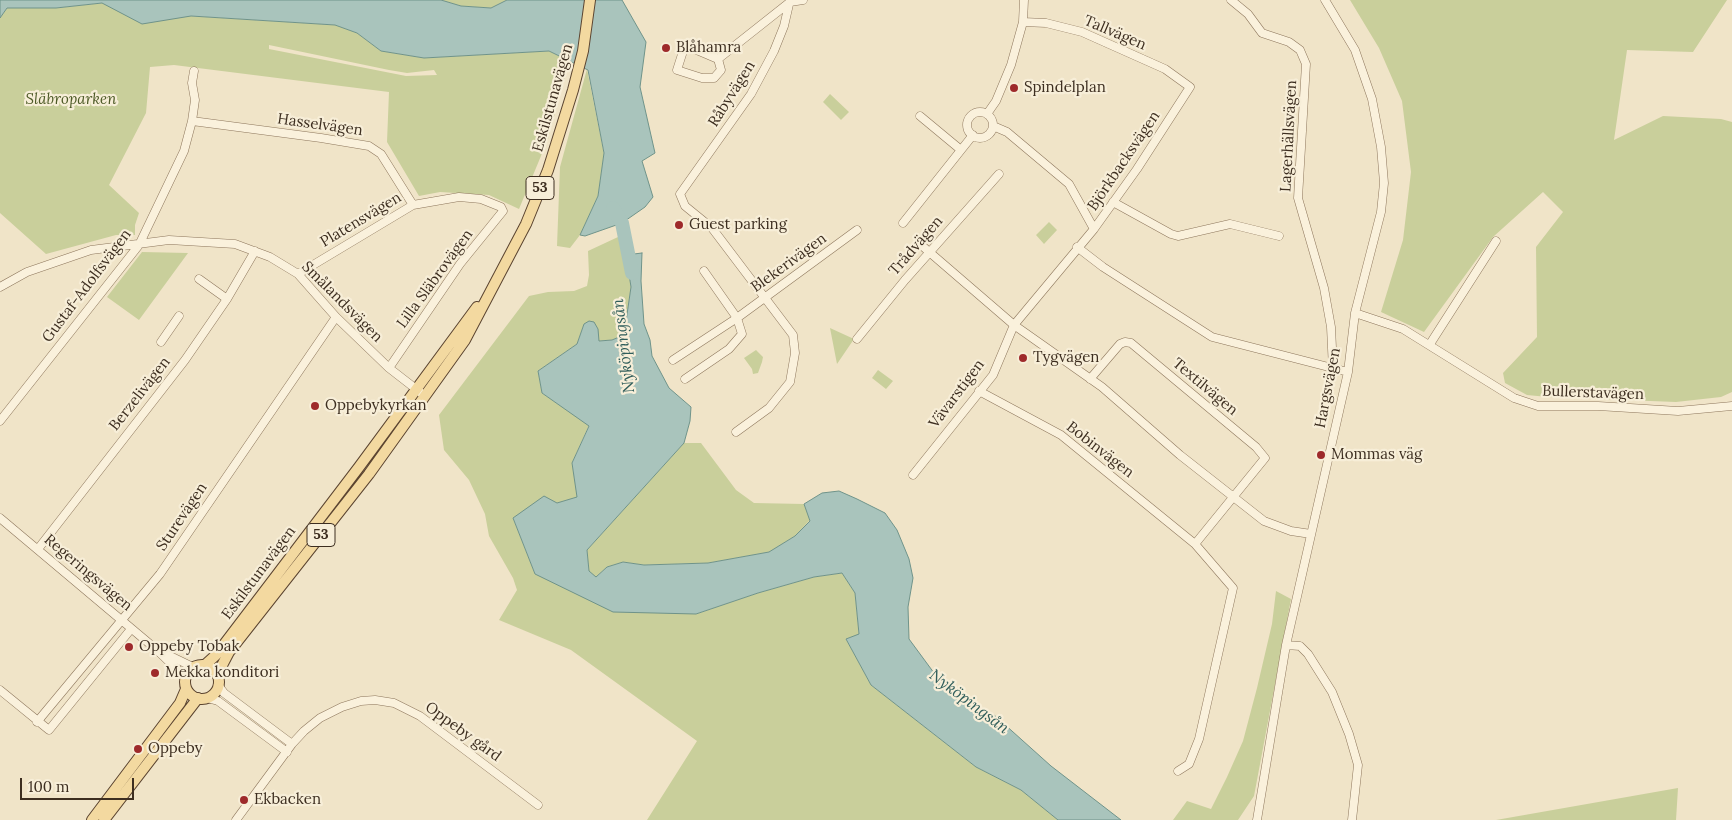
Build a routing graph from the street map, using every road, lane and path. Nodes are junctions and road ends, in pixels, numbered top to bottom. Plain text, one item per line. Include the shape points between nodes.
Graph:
1 (590, 0) edge
2 (803, 0) edge
3 (1024, 0) edge
4 (1231, 0) edge
5 (1325, 0) edge
6 (790, 1) edge
7 (1023, 22) junction
8 (718, 59) junction
9 (194, 71) dead end
10 (1190, 87) joint
11 (987, 114) junction
12 (920, 116) dead end
13 (192, 122) junction
14 (992, 126) junction
15 (973, 135) junction
16 (961, 150) junction
17 (999, 174) dead end
18 (1114, 202) junction
19 (413, 205) junction
20 (501, 207) joint
21 (903, 223) dead end
22 (1094, 229) junction
23 (857, 230) dead end
24 (1279, 236) dead end
25 (1496, 241) dead end
26 (920, 244) dead end
27 (139, 245) junction
28 (1077, 247) junction
29 (255, 251) junction
30 (929, 252) junction
31 (704, 271) dead end
32 (298, 274) junction
33 (199, 279) dead end
34 (496, 282) junction
35 (0, 287) edge
36 (765, 297) junction
37 (228, 299) junction
38 (1355, 313) junction
39 (179, 316) dead end
40 (336, 317) junction
41 (737, 318) junction
42 (1014, 325) junction
43 (857, 339) dead end
44 (161, 342) dead end
45 (1430, 344) junction
46 (673, 360) dead end
47 (389, 368) junction
48 (1333, 369) junction
49 (1348, 372) junction
50 (685, 379) dead end
51 (1090, 379) junction
52 (415, 389) junction
53 (979, 391) junction
54 (425, 396) junction
55 (1732, 406) edge
56 (0, 421) edge
57 (736, 432) dead end
58 (913, 475) dead end
59 (1234, 498) junction
60 (0, 518) edge
61 (1311, 534) junction
62 (1195, 544) junction
63 (38, 549) junction
64 (121, 620) junction
65 (132, 629) junction
66 (1286, 645) junction
67 (157, 650) junction
68 (205, 665) junction
69 (193, 667) junction
70 (185, 677) junction
71 (218, 680) junction
72 (0, 690) edge
73 (186, 690) junction
74 (202, 698) junction
75 (37, 722) junction
76 (292, 744) junction
77 (287, 752) junction
78 (1178, 771) dead end
79 (538, 805) dead end
80 (92, 820) edge
81 (104, 820) edge
82 (236, 820) edge
83 (1257, 820) edge
84 (1352, 820) edge

1 - 34 main road, Eskilstunavägen / 53 via 583,51 573,90 544,179 526,224
2 - 6 street
3 - 7 street
4 - 48 street, Lagerhällsvägen via 1248,14 1262,33 1289,42 1300,50 1306,64 1298,198 1324,288 1331,327
5 - 38 street, Hargsvägen via 1354,50 1372,99 1381,147 1384,183 1381,212
6 - 8 street
6 - 36 street, Råbyvägen via 774,51 751,94 680,194 685,206 712,228
7 - 10 street, Tallvägen via 1046,23 1082,32 1165,70
7 - 11 street via 1006,81
8 - 8 street via 685,45 677,70 702,78 714,78 721,70
9 - 13 street, Gustaf-Adolfsvägen
10 - 18 street, Björkbacksvägen
11 - 14 street
11 - 15 street via 978,112 971,116 968,128
12 - 16 street
13 - 19 street, Hasselvägen via 369,146 381,154
13 - 27 street, Gustaf-Adolfsvägen via 184,151
14 - 15 street via 987,136
14 - 22 street via 1007,132 1068,184
15 - 16 street
16 - 21 street
17 - 30 street, Trådvägen
18 - 22 street, Björkbacksvägen
18 - 24 street via 1178,236 1230,224
19 - 20 street, Platensvägen via 459,197 481,199
19 - 32 street, Platensvägen
20 - 47 street, Lilla Släbrovägen via 502,211 460,264
22 - 28 street, Björkbacksvägen
23 - 36 street, Blekerivägen
25 - 45 street
26 - 30 street
27 - 29 street, Smålandsvägen via 192,240 236,244
27 - 35 street, Smålandsvägen via 91,250 27,272
27 - 56 street, Gustaf-Adolfsvägen
28 - 42 street
28 - 48 street via 1212,338
29 - 32 street, Smålandsvägen
29 - 37 street, Berzelivägen
30 - 42 street
30 - 43 street, Trådvägen
31 - 41 street
32 - 40 street, Smålandsvägen
33 - 37 street
34 - 52 main road, Eskilstunavägen / 53
34 - 54 main road, Eskilstunavägen / 53 via 465,340
36 - 41 street, Blekerivägen
36 - 57 street via 793,335 795,353 790,382 769,408
37 - 63 street, Berzelivägen via 185,360
38 - 45 street, Bullerstavägen via 1403,329
38 - 49 street, Hargsvägen
39 - 44 street
40 - 47 street, Smålandsvägen
40 - 64 street, Sturevägen via 160,574
41 - 46 street, Blekerivägen
41 - 50 street via 742,334 730,349
42 - 51 street
42 - 53 street, Vävarstigen via 993,375
45 - 55 street, Bullerstavägen via 1514,398 1538,406 1678,411
47 - 52 street, Smålandsvägen
48 - 49 street
49 - 61 street, Hargsvägen
51 - 59 street
51 - 59 street, Textilvägen via 1120,344 1131,343 1265,458
52 - 54 street, Smålandsvägen
52 - 68 main road, Eskilstunavägen / 53 via 216,655
53 - 58 street, Vävarstigen
53 - 62 street, Bobinvägen via 1061,435
54 - 71 main road, Eskilstunavägen / 53 via 369,474 229,652
59 - 61 street via 1264,521
59 - 62 street
60 - 63 street, Regeringsvägen
61 - 66 street, Hargsvägen
62 - 78 street, Bobinvägen via 1233,588 1199,739 1189,764
63 - 64 street, Regeringsvägen
64 - 65 street, Regeringsvägen
64 - 75 street, Sturevägen
65 - 67 street, Regeringsvägen
65 - 75 street via 49,730
66 - 83 street, Hargsvägen
66 - 84 street via 1300,646 1308,654 1332,692 1349,734 1358,765
67 - 69 street, Regeringsvägen
67 - 70 street, Regeringsvägen
68 - 69 main road
68 - 71 main road
69 - 70 main road
70 - 73 main road
71 - 74 main road, 53 via 215,693
71 - 76 street via 224,693
72 - 75 street
73 - 74 main road
73 - 80 main road via 180,703
74 - 77 street via 218,701
74 - 81 main road, 53
76 - 77 street, Oppeby gård
76 - 79 street, Oppeby gård via 320,718 342,707 368,701 394,703 420,716
77 - 82 street, Oppeby gård

